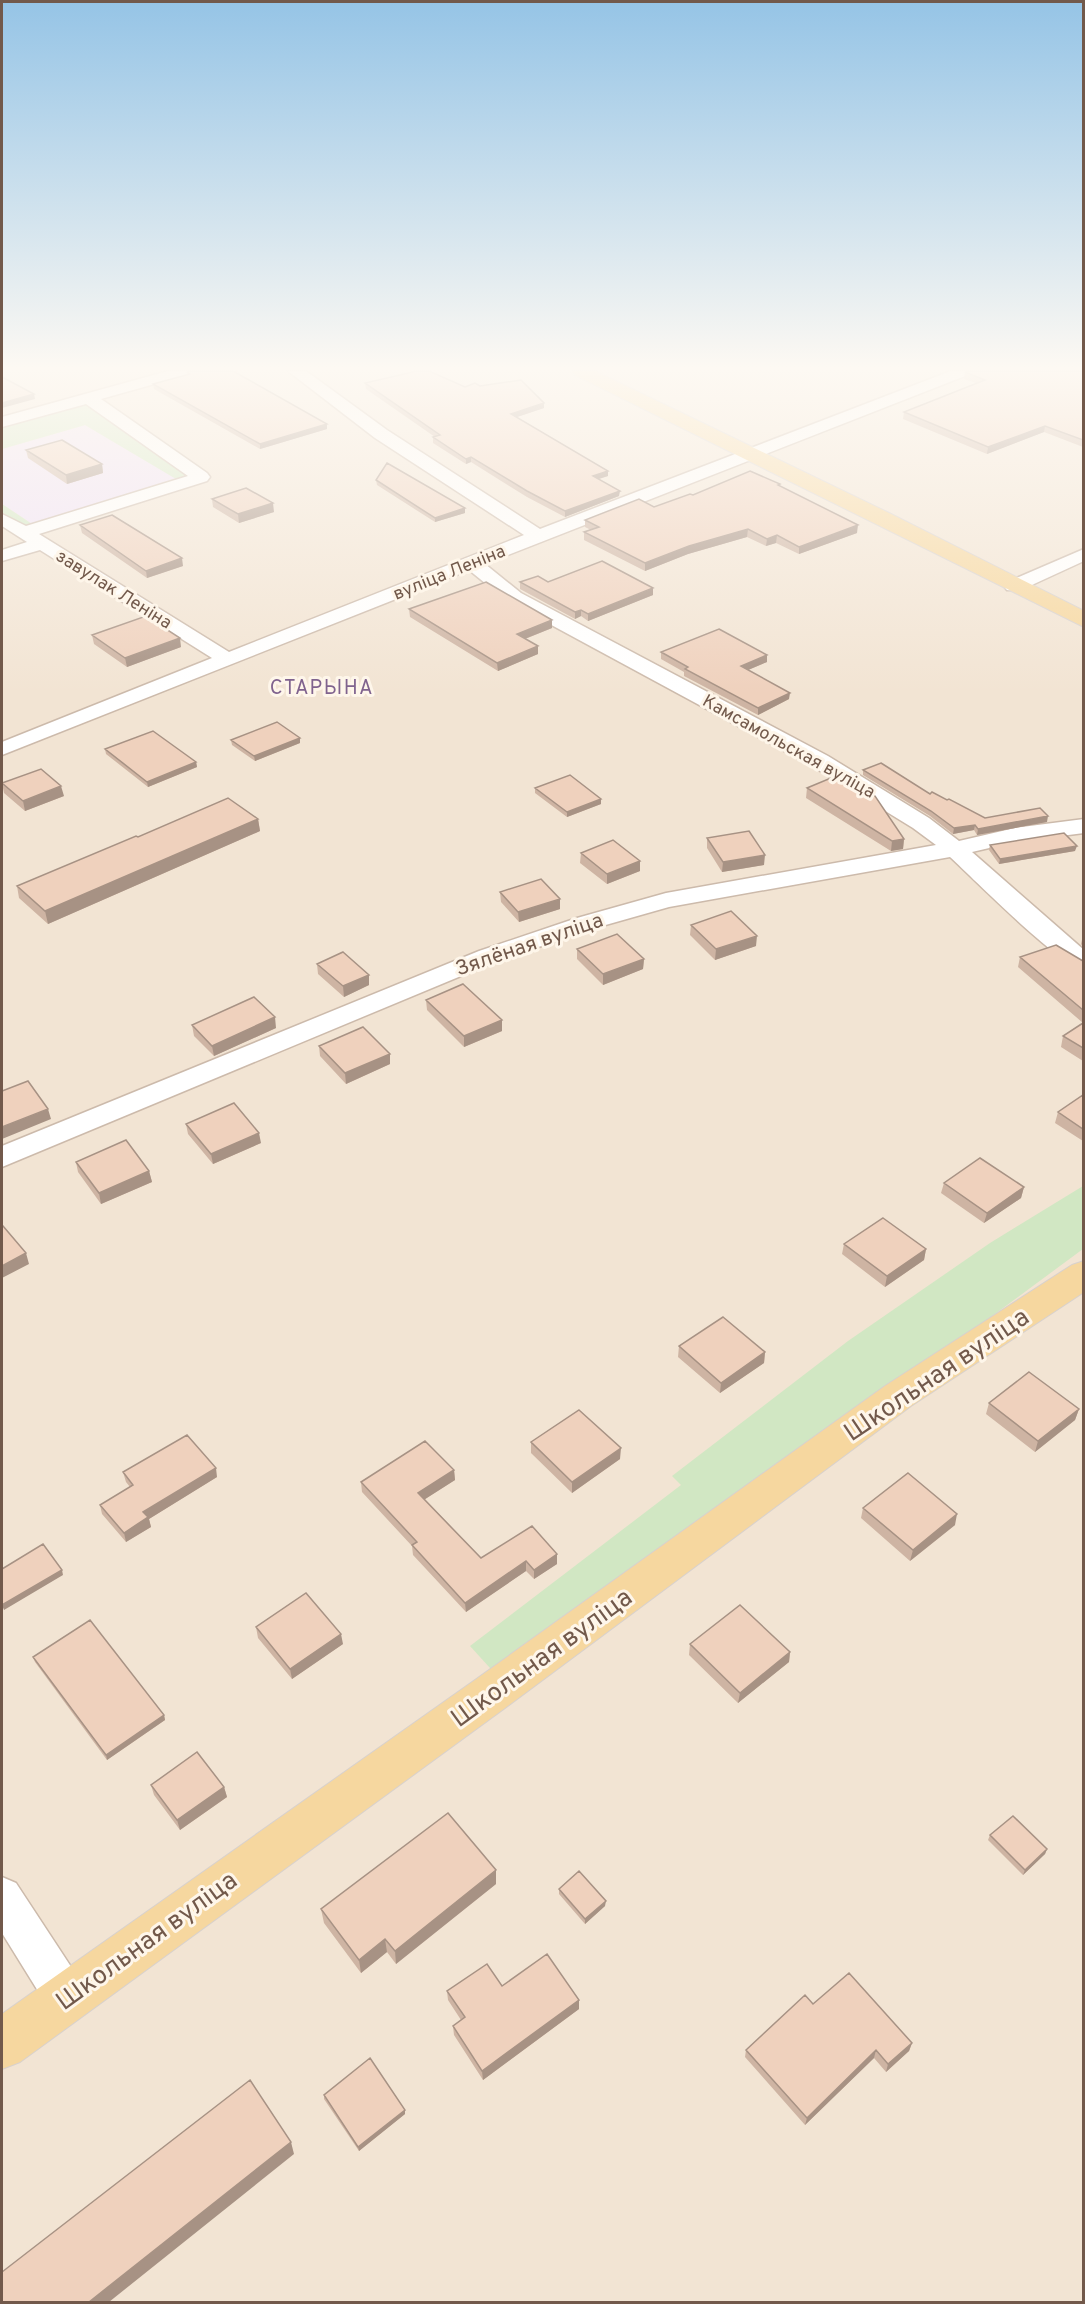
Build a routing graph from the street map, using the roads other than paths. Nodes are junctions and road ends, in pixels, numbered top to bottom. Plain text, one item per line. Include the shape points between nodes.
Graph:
1 (196, 479) edge
2 (450, 479) edge
3 (689, 479) edge
4 (803, 479) edge
5 (2, 519) edge
6 (23, 533) junction
7 (538, 536) junction
8 (41, 544) junction
9 (1083, 554) edge
10 (2, 556) edge
11 (472, 563) junction
12 (1014, 586) junction
13 (1083, 620) edge
14 (227, 659) junction
15 (2, 749) edge
16 (1083, 826) edge
17 (955, 849) junction
18 (1083, 963) edge
19 (2, 1157) edge
20 (1083, 1274) edge
21 (2, 1897) edge
22 (66, 1997) junction
23 (2, 2044) edge

1 - 6 street
2 - 7 street
3 - 7 street, вуліца Леніна
4 - 12 main road
5 - 6 street, завулак Леніна
6 - 8 street, завулак Леніна
7 - 11 street, вуліца Леніна
8 - 10 street
8 - 14 street, завулак Леніна
9 - 12 street
11 - 14 street, вуліца Леніна
11 - 17 street, Камсамольская вуліца via 514,597 820,761 921,823
12 - 13 main road
14 - 15 street, вуліца Леніна
16 - 17 street, Зялёная вуліца via 1015,834
17 - 18 street, Камсамольская вуліца
17 - 19 street, Зялёная вуліца via 666,900 586,923 488,957
20 - 22 main road, Школьная вуліца via 898,1396
21 - 22 street
22 - 23 main road, Школьная вуліца

